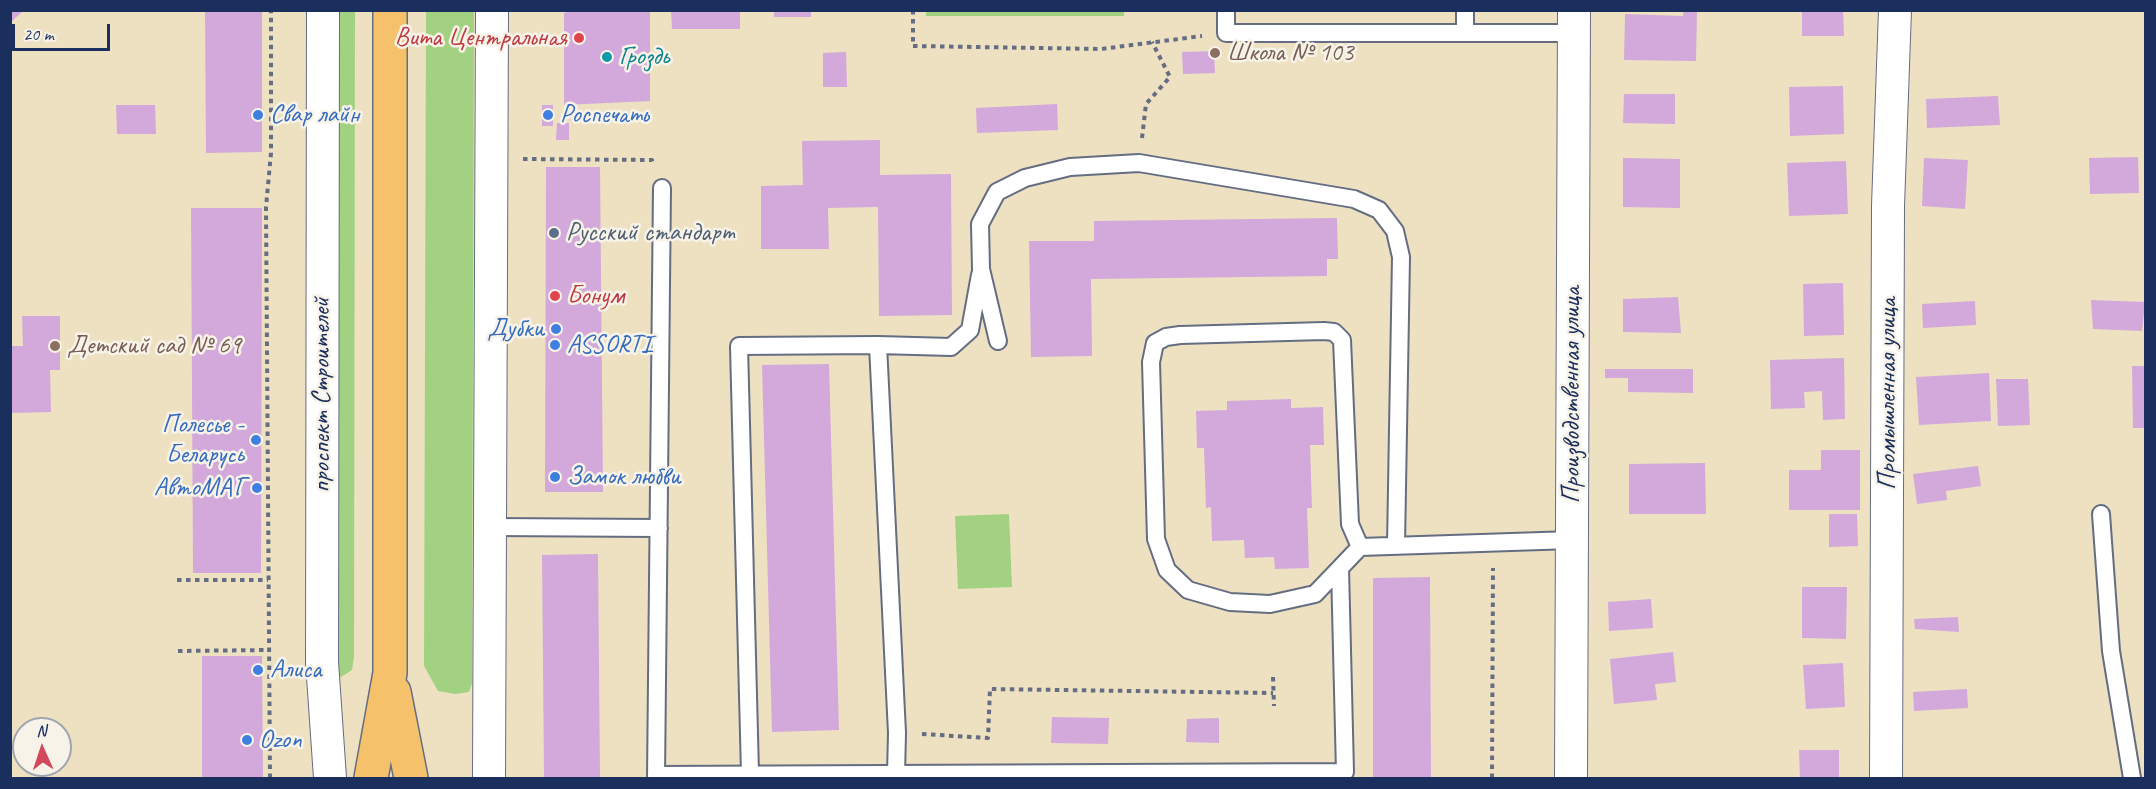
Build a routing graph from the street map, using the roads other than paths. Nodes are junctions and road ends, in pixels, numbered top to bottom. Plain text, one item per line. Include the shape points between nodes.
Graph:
1 (323, 10) edge
2 (390, 10) edge
3 (492, 10) edge
4 (1226, 10) edge
5 (1465, 10) edge
6 (1895, 10) edge
7 (1574, 22) edge
8 (1465, 33) junction
9 (662, 188) road end
10 (981, 269) junction
11 (998, 341) dead end
12 (878, 345) junction
13 (2101, 514) dead end
14 (491, 527) junction
15 (659, 528) junction
16 (1572, 540) junction
17 (1396, 545) junction
18 (1360, 547) junction
19 (1340, 568) junction
20 (390, 673) junction
21 (750, 773) junction
22 (896, 774) junction
23 (1012, 776) edge
24 (656, 777) edge
25 (330, 778) edge
26 (371, 778) edge
27 (411, 778) edge
28 (489, 778) edge
29 (1571, 778) edge
30 (1886, 778) edge
31 (2132, 778) edge

1 - 25 street, проспект Строителей via 322,662
2 - 20 main road
3 - 14 street
4 - 8 lane via 1226,33
5 - 8 lane
6 - 30 street, Промышленная улица via 1888,206
7 - 8 lane
7 - 16 street, Производственная улица
9 - 15 lane
10 - 11 lane
10 - 12 lane via 969,330 951,347
10 - 17 lane via 980,225 997,192 1025,178 1070,167 1139,163 1354,199 1379,210 1395,231 1401,257
12 - 21 lane via 739,346
12 - 22 lane
13 - 31 lane via 2111,651
14 - 15 lane
14 - 28 street
15 - 24 lane
16 - 17 lane
16 - 29 street, Производственная улица
17 - 18 lane
18 - 19 lane
18 - 19 lane via 1350,524 1345,353 1342,340 1334,332 1180,335 1155,343 1151,362 1156,539 1167,570 1188,590 1230,602 1270,604 1315,594
19 - 23 lane via 1346,772
20 - 26 main road
20 - 27 main road
21 - 22 lane
21 - 24 lane
22 - 23 lane

